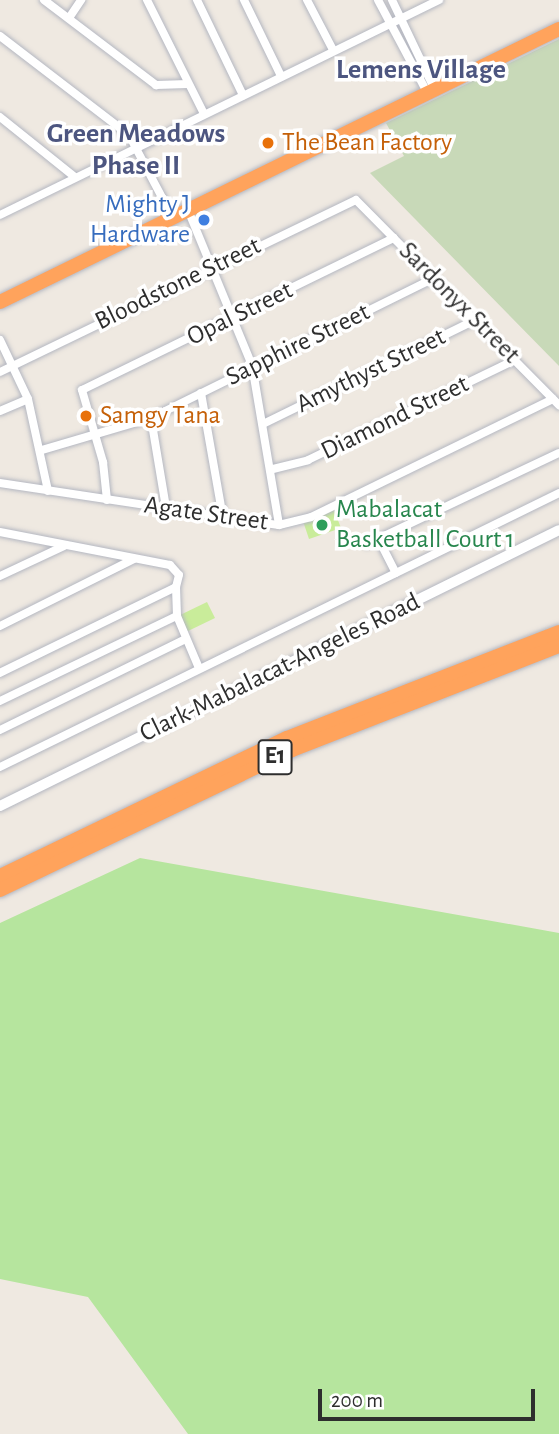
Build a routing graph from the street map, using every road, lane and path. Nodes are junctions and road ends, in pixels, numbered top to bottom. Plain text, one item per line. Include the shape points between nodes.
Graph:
1 (44, 0) edge
2 (81, 0) edge
3 (146, 0) edge
4 (197, 0) edge
5 (244, 0) edge
6 (307, 0) edge
7 (378, 0) edge
8 (392, 0) edge
9 (439, 0) edge
10 (69, 18) junction
11 (402, 20) junction
12 (391, 26) junction
13 (559, 29) edge
14 (0, 36) edge
15 (333, 50) junction
16 (281, 76) junction
17 (188, 85) junction
18 (430, 90) junction
19 (243, 94) junction
20 (204, 114) junction
21 (0, 117) edge
22 (138, 146) junction
23 (75, 177) junction
24 (358, 201) joint
25 (182, 213) junction
26 (0, 215) edge
27 (394, 238) junction
28 (211, 266) junction
29 (434, 278) junction
30 (0, 302) edge
31 (232, 318) junction
32 (477, 319) junction
33 (0, 340) edge
34 (515, 360) junction
35 (252, 365) junction
36 (12, 366) junction
37 (0, 372) edge
38 (201, 394) junction
39 (28, 399) junction
40 (556, 402) edge
41 (0, 411) edge
42 (151, 418) junction
43 (265, 423) junction
44 (97, 439) junction
45 (42, 450) junction
46 (559, 453) edge
47 (274, 469) junction
48 (0, 474) edge
49 (1, 483) edge
50 (48, 491) junction
51 (559, 493) edge
52 (107, 500) junction
53 (166, 509) junction
54 (223, 518) junction
55 (279, 525) junction
56 (559, 530) edge
57 (0, 532) edge
58 (379, 540) junction
59 (368, 544) dead end
60 (64, 546) junction
61 (134, 559) junction
62 (396, 573) junction
63 (0, 576) edge
64 (176, 587) junction
65 (177, 616) junction
66 (0, 626) edge
67 (559, 632) edge
68 (186, 639) junction
69 (559, 646) edge
70 (199, 668) junction
71 (0, 673) edge
72 (0, 701) edge
73 (0, 730) edge
74 (0, 767) edge
75 (0, 806) edge
76 (0, 876) edge
77 (0, 890) edge

1 - 10 street
2 - 10 street
3 - 17 street
4 - 19 street
5 - 16 street
6 - 15 street
7 - 12 street
8 - 11 street
9 - 11 street
10 - 17 street via 156,85
11 - 12 street
11 - 18 street
12 - 15 street
12 - 18 street
13 - 18 highway
14 - 22 street
15 - 16 street
16 - 19 street
17 - 20 street
18 - 25 highway
19 - 20 street
20 - 22 street
21 - 23 street
22 - 23 street
22 - 25 street
23 - 26 street
24 - 27 street, Sardonyx Street
24 - 28 street, Bloodstone Street
25 - 28 street
25 - 30 highway
27 - 29 street, Sardonyx Street
27 - 31 street, Opal Street
28 - 31 street
28 - 36 street, Bloodstone Street
29 - 32 street, Sardonyx Street
29 - 35 street, Sapphire Street
31 - 35 street
31 - 44 street, Opal Street via 86,389 81,394
32 - 34 street, Sardonyx Street
32 - 43 street, Amythyst Street
33 - 36 street
34 - 40 street, Sardonyx Street
34 - 47 street, Diamond Street via 308,460
35 - 38 street, Sapphire Street
35 - 43 street
36 - 37 street, Bloodstone Street
36 - 39 street
38 - 42 street, Sapphire Street
38 - 54 street
39 - 41 street
39 - 45 street
40 - 55 street, Agate Street via 311,517
42 - 44 street, Sapphire Street
42 - 53 street
43 - 47 street
44 - 45 street, Sapphire Street
44 - 52 street
45 - 50 street
46 - 58 street
47 - 55 street
48 - 49 street
49 - 50 street, Agate Street
50 - 52 street, Agate Street
51 - 62 street
52 - 53 street, Agate Street
53 - 54 street, Agate Street
54 - 55 street, Agate Street
56 - 75 main road, Clark-Mabalacat-Angeles Road
57 - 60 street
58 - 59 street
58 - 62 street
60 - 61 street
60 - 63 street
61 - 64 street via 176,569
61 - 66 street
62 - 70 street
64 - 65 street
64 - 71 street
65 - 68 street
65 - 72 street
67 - 76 highway, E1 via 300,733
68 - 70 street
68 - 73 street
69 - 77 highway, E1 via 292,750
70 - 74 street

